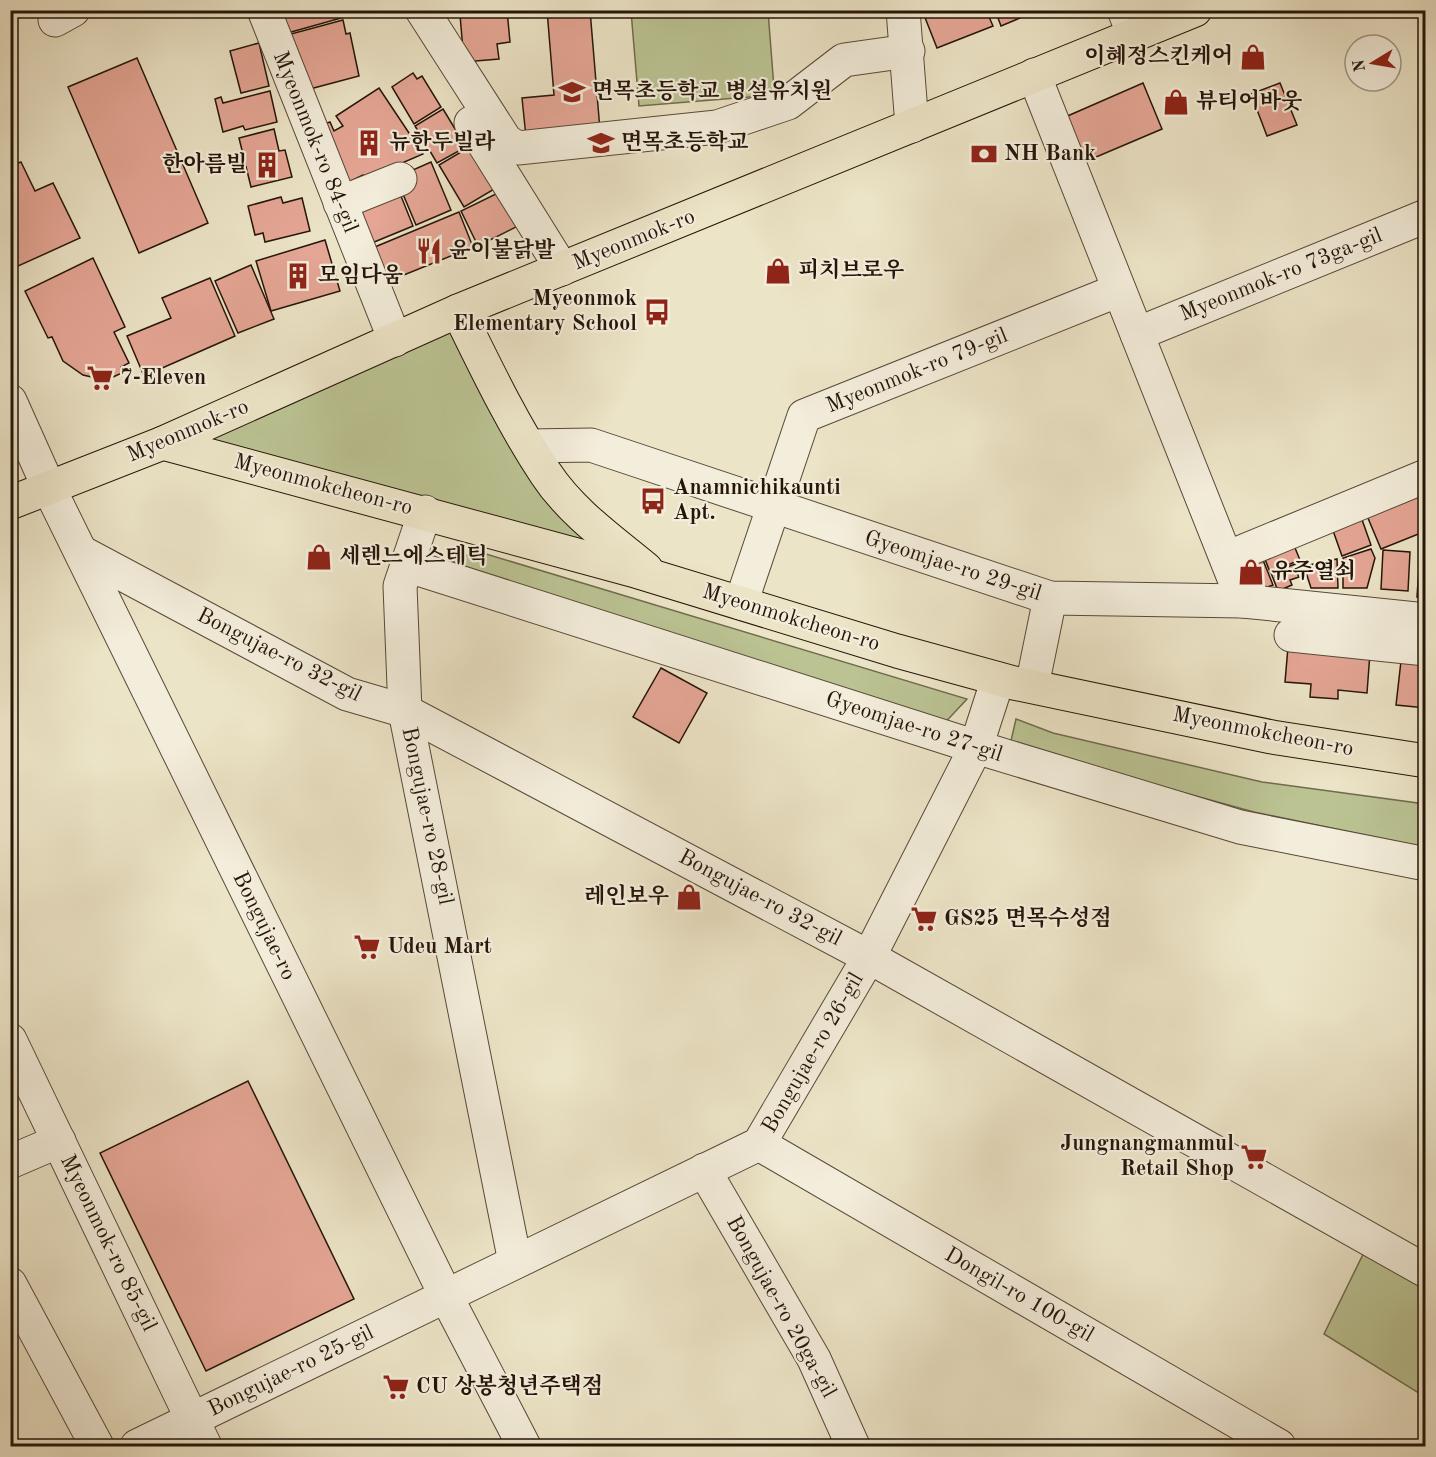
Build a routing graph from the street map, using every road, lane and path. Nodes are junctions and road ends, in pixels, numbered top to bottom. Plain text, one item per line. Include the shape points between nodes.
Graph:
1 (264, 10) edge
2 (422, 10) edge
3 (903, 10) edge
4 (1195, 10) edge
5 (1129, 23) edge
6 (908, 51) junction
7 (1034, 75) junction
8 (446, 85) dead end
9 (912, 126) junction
10 (400, 179) dead end
11 (340, 203) junction
12 (1425, 216) edge
13 (562, 270) junction
14 (1119, 290) junction
15 (458, 311) junction
16 (1137, 334) junction
17 (395, 340) junction
18 (10, 402) edge
19 (163, 443) junction
20 (530, 446) junction
21 (1425, 476) edge
22 (50, 488) junction
23 (10, 503) edge
24 (775, 507) junction
25 (425, 512) junction
26 (81, 552) junction
27 (1227, 558) junction
28 (409, 566) junction
29 (657, 577) junction
30 (1050, 598) junction
31 (1243, 601) junction
32 (741, 603) junction
33 (1425, 620) edge
34 (1291, 635) dead end
35 (1425, 649) edge
36 (998, 679) junction
37 (1032, 686) junction
38 (405, 711) junction
39 (976, 747) junction
40 (1425, 761) edge
41 (1425, 864) edge
42 (869, 957) junction
43 (12, 1048) edge
44 (59, 1141) junction
45 (759, 1144) junction
46 (10, 1162) edge
47 (704, 1170) junction
48 (515, 1262) junction
49 (1425, 1271) edge
50 (10, 1284) edge
51 (446, 1296) junction
52 (199, 1433) edge
53 (97, 1446) edge
54 (137, 1446) edge
55 (525, 1446) edge
56 (853, 1446) edge
57 (1279, 1446) edge

1 - 11 street, Myeonmok-ro 84-gil
2 - 6 street via 506,141 518,148 717,127 788,103 844,60
3 - 6 street
4 - 5 main road, Myeonmok-ro
5 - 7 main road, Myeonmok-ro
6 - 9 street
7 - 9 main road, Myeonmok-ro
7 - 14 street
8 - 13 street
9 - 13 main road, Myeonmok-ro
10 - 11 street
11 - 17 street, Myeonmok-ro 84-gil
12 - 16 street, Myeonmok-ro 73ga-gil
13 - 15 main road, Myeonmok-ro
14 - 16 street
14 - 24 street, Myeonmok-ro 79-gil via 804,416
15 - 17 main road, Myeonmok-ro
15 - 20 main road
16 - 27 street
17 - 19 main road, Myeonmok-ro
18 - 22 street, Bongujae-ro
19 - 22 main road, Myeonmok-ro
19 - 25 main road, Myeonmokcheon-ro
20 - 24 street, Gyeomjae-ro 29-gil via 591,445
20 - 29 main road via 546,475 591,524
21 - 27 street
22 - 23 main road, Myeonmok-ro
22 - 26 street, Bongujae-ro
24 - 30 street, Gyeomjae-ro 29-gil
24 - 32 street
25 - 28 street, Bongujae-ro 28-gil
25 - 29 main road, Myeonmokcheon-ro
26 - 38 street, Bongujae-ro 32-gil via 347,694
26 - 51 street, Bongujae-ro
27 - 31 street
28 - 38 street, Bongujae-ro 28-gil via 400,586
28 - 39 street, Gyeomjae-ro 27-gil
29 - 32 main road, Myeonmokcheon-ro
30 - 31 street, Gyeomjae-ro 29-gil
30 - 37 street
31 - 33 street, Gyeomjae-ro 29-gil
32 - 36 main road, Myeonmokcheon-ro
34 - 35 street
36 - 37 main road, Myeonmokcheon-ro
36 - 39 street, Bongujae-ro 26-gil
37 - 40 main road, Myeonmokcheon-ro via 1272,737
38 - 42 street, Bongujae-ro 32-gil
38 - 48 street, Bongujae-ro 28-gil
39 - 41 street, Gyeomjae-ro 27-gil via 1240,827
39 - 42 street, Bongujae-ro 26-gil
42 - 45 street, Bongujae-ro 26-gil
42 - 49 street, Bongujae-ro 32-gil
43 - 44 street, Myeonmok-ro 85-gil
44 - 46 street
44 - 52 street, Myeonmok-ro 85-gil
45 - 47 street, Bongujae-ro 26-gil
45 - 57 street, Dongil-ro 100-gil
47 - 48 street, Bongujae-ro 26-gil
47 - 56 street, Bongujae-ro 20ga-gil via 814,1359
48 - 51 street, Bongujae-ro 26-gil
50 - 53 street
51 - 52 street, Bongujae-ro 25-gil
51 - 55 street, Bongujae-ro
52 - 54 street, Bongujae-ro 25-gil

